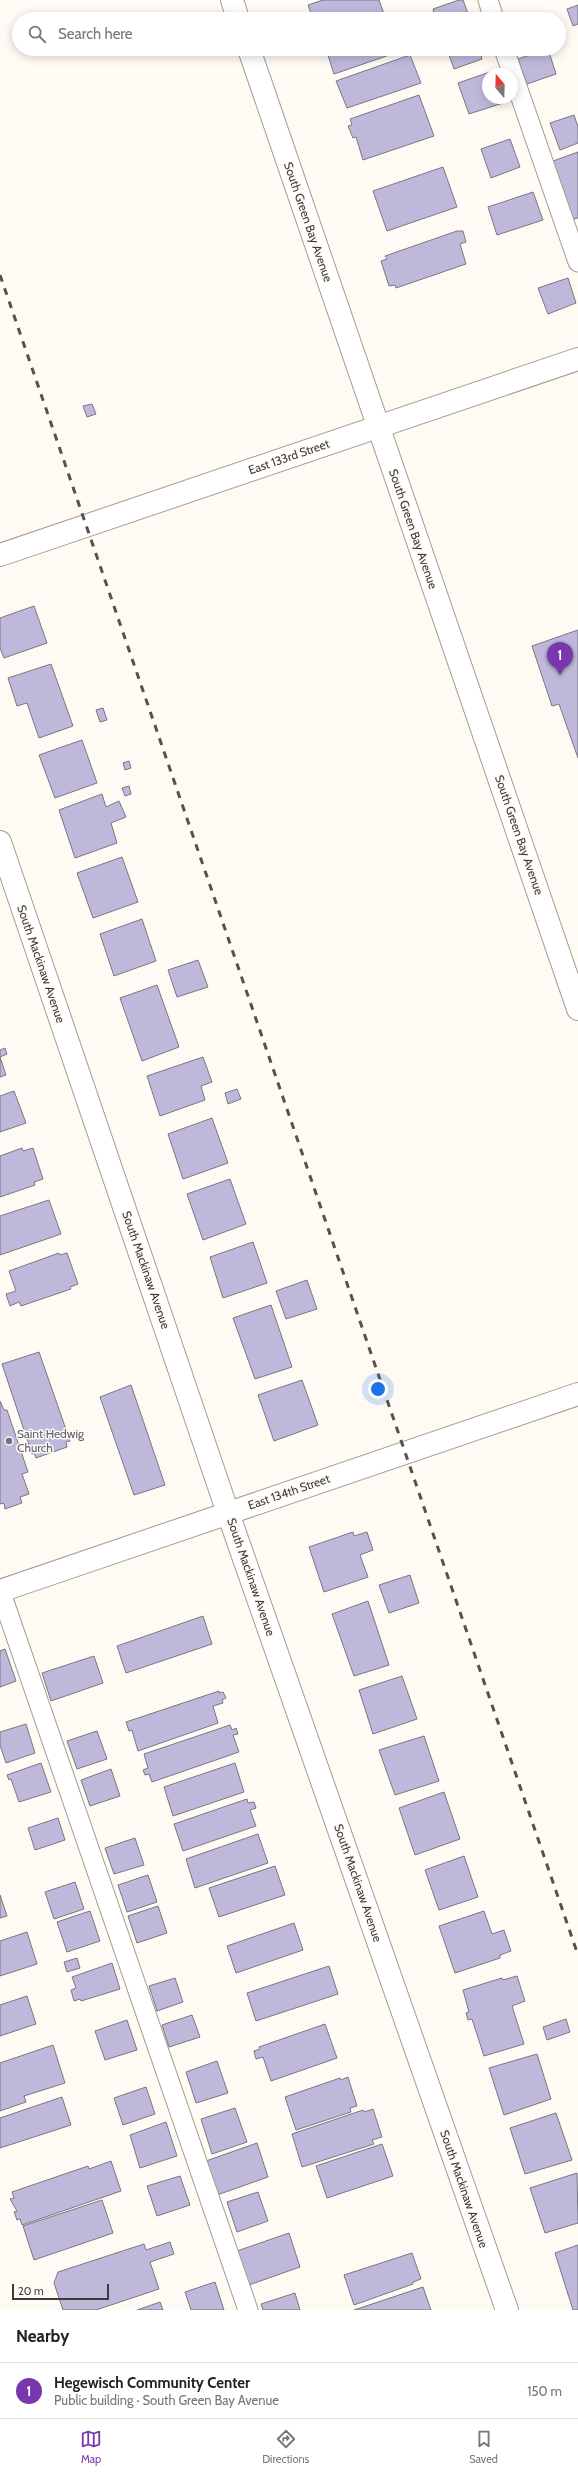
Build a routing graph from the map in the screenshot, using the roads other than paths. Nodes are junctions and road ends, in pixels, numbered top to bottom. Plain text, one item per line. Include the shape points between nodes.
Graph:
1 (232, 0) edge
2 (488, 0) edge
3 (236, 12) edge
4 (492, 12) edge
5 (251, 56) edge
6 (506, 56) edge
7 (578, 262) edge
8 (578, 359) edge
9 (378, 426) junction
10 (0, 556) edge
11 (0, 842) edge
12 (578, 1009) edge
13 (578, 1394) edge
14 (228, 1513) junction
15 (0, 1590) edge
16 (248, 2310) edge
17 (507, 2310) edge

1 - 3 street
2 - 4 lane
5 - 9 street, South Green Bay Avenue
6 - 7 lane
8 - 9 street, East 133rd Street
9 - 10 street, East 133rd Street
9 - 12 street, South Green Bay Avenue
11 - 14 street, South Mackinaw Avenue
13 - 14 street, East 134th Street
14 - 15 street, East 134th Street
14 - 17 street, South Mackinaw Avenue
15 - 16 lane

